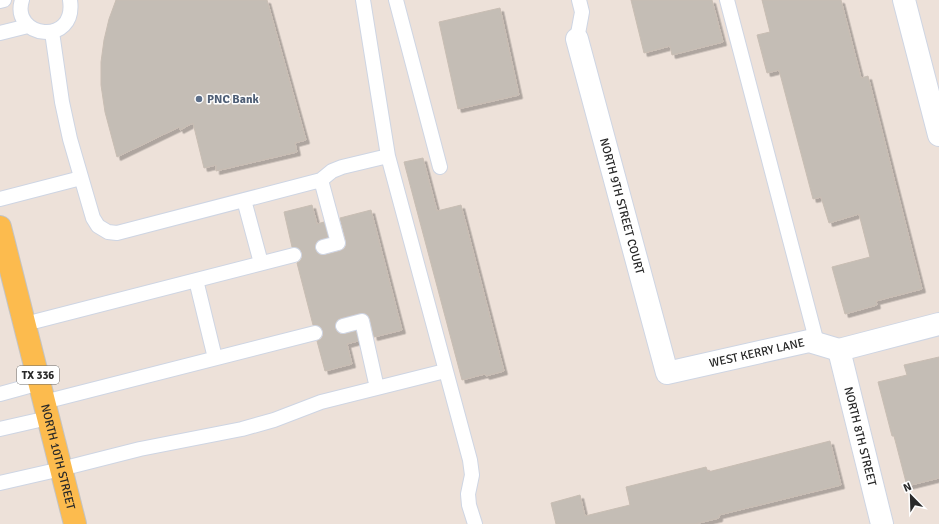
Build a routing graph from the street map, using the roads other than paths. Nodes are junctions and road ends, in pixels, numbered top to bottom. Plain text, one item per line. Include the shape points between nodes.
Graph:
1 (4, 0) edge
2 (22, 0) edge
3 (70, 0) edge
4 (363, 0) edge
5 (396, 0) edge
6 (579, 0) edge
7 (727, 0) edge
8 (904, 0) edge
9 (0, 1) edge
10 (28, 26) junction
11 (52, 32) junction
12 (0, 34) edge
13 (577, 39) joint
14 (939, 135) edge
15 (388, 156) junction
16 (440, 167) dead end
17 (81, 178) junction
18 (321, 180) junction
19 (0, 199) edge
20 (244, 200) junction
21 (0, 227) edge
22 (322, 247) dead end
23 (294, 254) dead end
24 (261, 263) junction
25 (6, 274) edge
26 (196, 280) junction
27 (25, 324) junction
28 (939, 324) edge
29 (342, 326) dead end
30 (315, 333) dead end
31 (817, 343) junction
32 (839, 350) junction
33 (215, 358) junction
34 (446, 370) junction
35 (667, 373) joint
36 (377, 388) junction
37 (0, 394) edge
38 (44, 401) junction
39 (0, 429) edge
40 (61, 469) junction
41 (0, 483) edge
42 (75, 524) edge
43 (475, 524) edge
44 (882, 524) edge

1 - 9 lane
2 - 10 lane via 21,11
3 - 11 lane via 70,16 66,23
4 - 15 lane
5 - 16 lane
6 - 13 lane via 582,12
7 - 31 lane
8 - 14 street
10 - 11 lane via 43,32
10 - 12 lane
11 - 17 lane via 62,102
13 - 35 street, NORTH 9TH STREET COURT
15 - 18 lane via 342,167
15 - 34 lane
17 - 19 lane
17 - 20 lane via 92,218 98,226 108,232 117,233
18 - 20 lane
18 - 22 lane via 338,243
20 - 24 lane
21 - 25 main road, NORTH 10TH STREET / TX 336
23 - 24 lane
24 - 26 lane
25 - 27 main road, NORTH 10TH STREET / TX 336
26 - 27 lane
26 - 33 lane
27 - 38 main road, NORTH 10TH STREET / TX 336
28 - 32 street
29 - 36 lane via 362,321
30 - 33 lane
31 - 32 street, WEST KERRY LANE
31 - 35 street, WEST KERRY LANE via 809,341
32 - 44 street, NORTH 8TH STREET
33 - 38 lane
34 - 36 lane
34 - 43 lane via 470,460 472,475 468,494
36 - 40 lane via 320,402 242,430 140,449
37 - 38 lane
38 - 39 lane
38 - 40 main road, NORTH 10TH STREET / TX 336
40 - 41 lane
40 - 42 main road, NORTH 10TH STREET / TX 336

